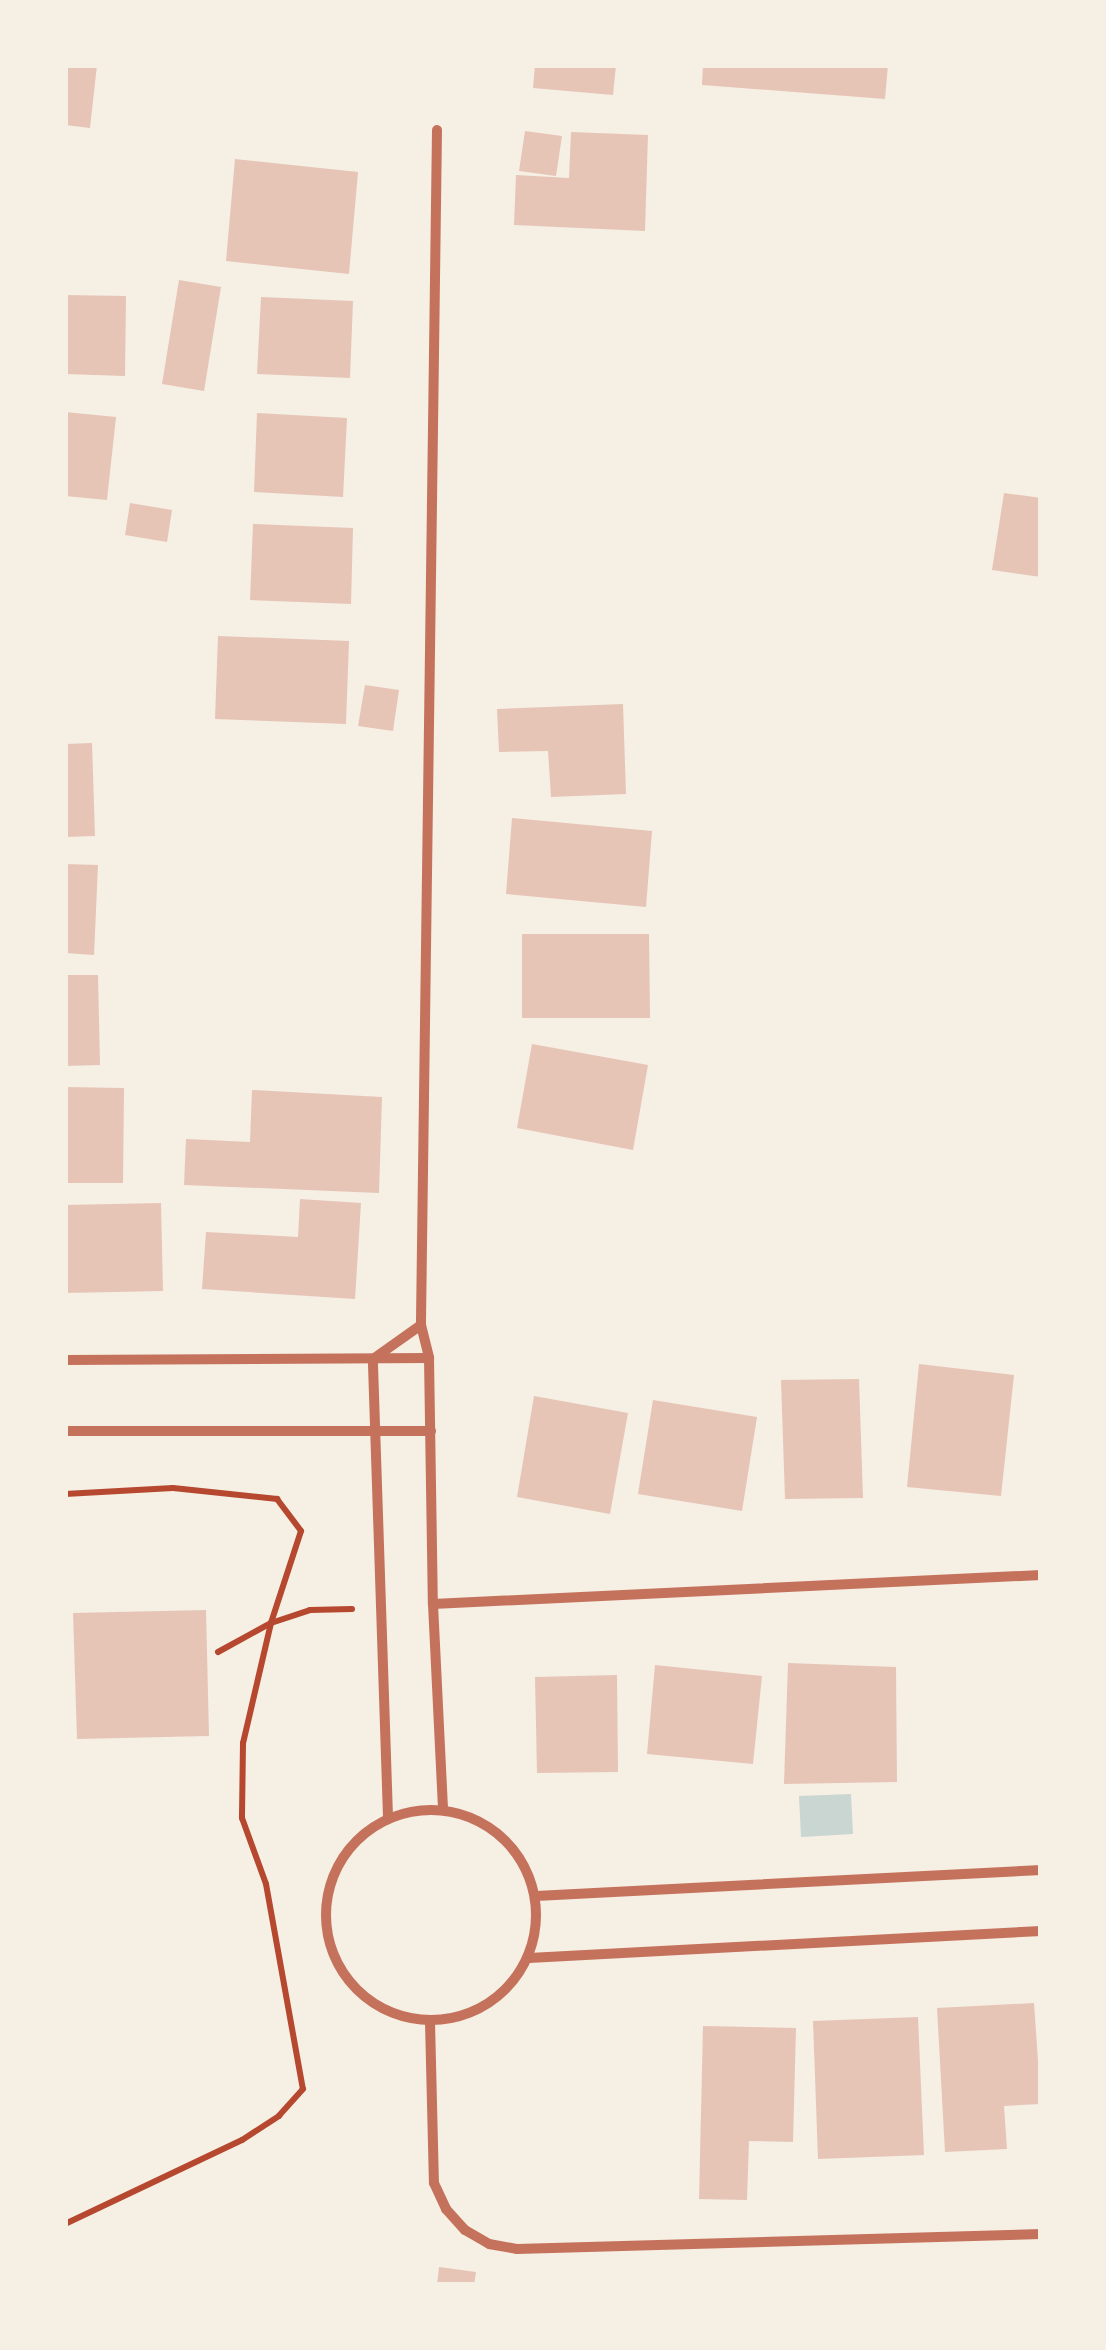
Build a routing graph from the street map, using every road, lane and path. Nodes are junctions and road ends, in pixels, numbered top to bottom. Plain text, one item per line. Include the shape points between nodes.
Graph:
1 (438, 130) dead end
2 (421, 1325) junction
3 (429, 1358) junction
4 (373, 1359) junction
5 (65, 1360) edge
6 (430, 1430) junction
7 (65, 1431) edge
8 (376, 1431) junction
9 (65, 1494) edge
10 (1041, 1575) edge
11 (433, 1604) junction
12 (382, 1608) junction
13 (271, 1623) junction
14 (218, 1652) dead end
15 (443, 1809) junction
16 (388, 1817) junction
17 (1041, 1870) edge
18 (536, 1896) junction
19 (1041, 1931) edge
20 (528, 1958) junction
21 (430, 2022) junction
22 (65, 2224) edge
23 (1041, 2234) edge

1 - 2 street
2 - 3 street
2 - 4 street
3 - 4 street
3 - 6 street
4 - 5 street
4 - 8 street
6 - 8 street
6 - 11 street
7 - 8 street
8 - 12 street
9 - 13 path via 173,1488 277,1498 301,1531
10 - 11 street
11 - 15 street
12 - 13 path via 310,1610
12 - 16 street
13 - 14 path
13 - 22 path via 243,1743 242,1818 266,1884 303,2088 279,2116 242,2140
15 - 16 street
15 - 18 street via 476,1819 503,1838 524,1864
16 - 21 street via 354,1840 332,1875 324,1915 333,1956 355,1990 389,2013
17 - 18 street
18 - 20 street
19 - 20 street
20 - 21 street via 494,1999 470,2014
21 - 23 street via 434,2184 465,2230 489,2244 517,2250

